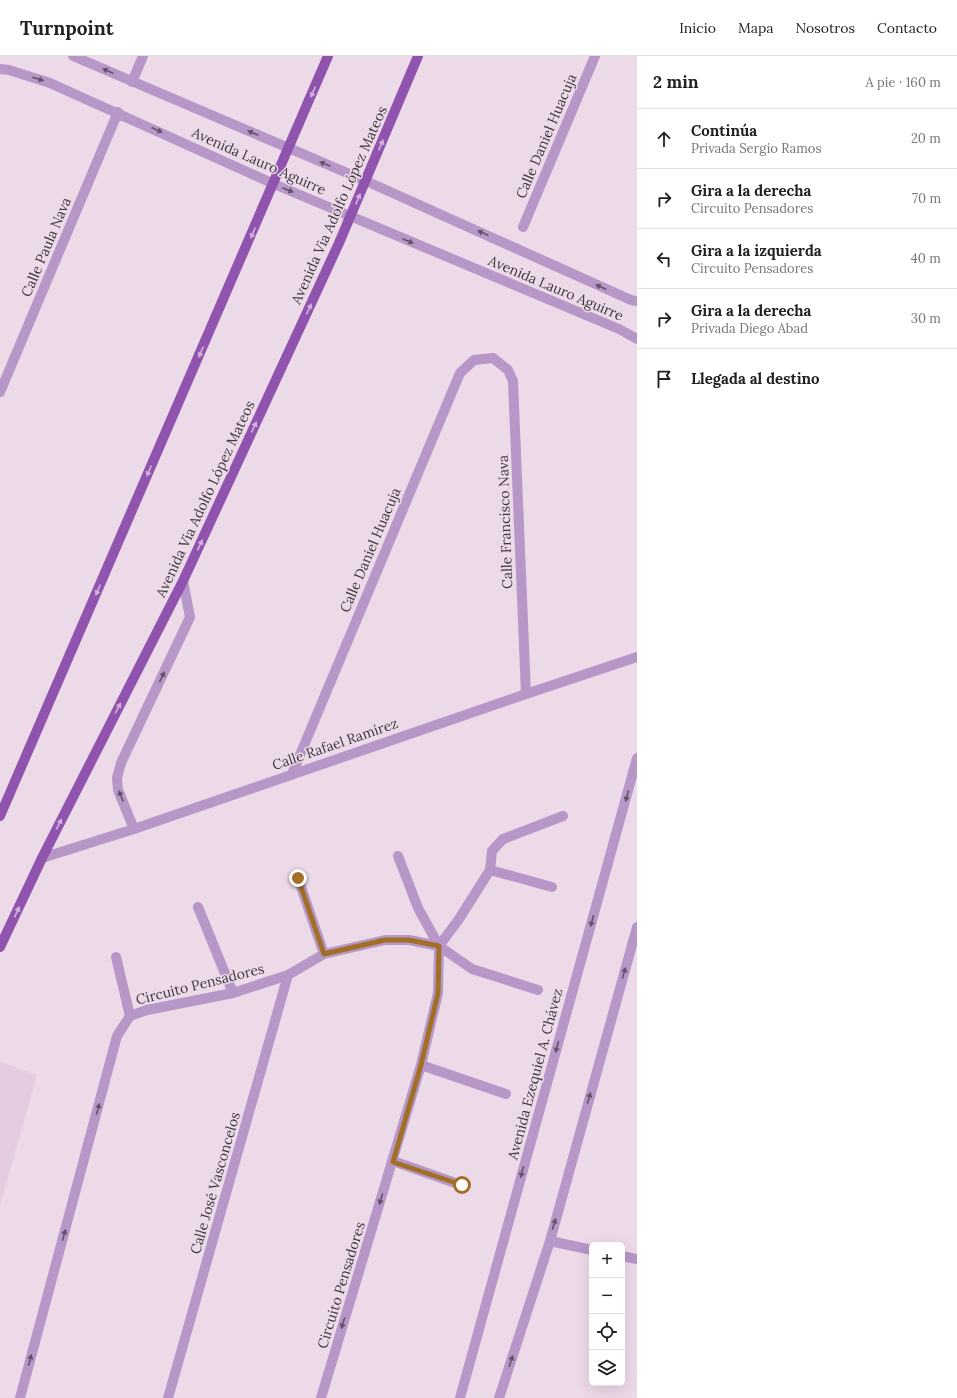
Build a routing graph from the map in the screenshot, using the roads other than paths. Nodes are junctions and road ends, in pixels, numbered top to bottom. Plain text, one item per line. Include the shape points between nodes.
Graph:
1 (143, 56) edge
2 (328, 56) edge
3 (418, 56) edge
4 (595, 56) edge
5 (77, 57) edge
6 (0, 69) edge
7 (132, 82) junction
8 (118, 112) junction
9 (289, 148) junction
10 (366, 181) junction
11 (274, 184) junction
12 (351, 217) junction
13 (523, 227) dead end
14 (637, 301) edge
15 (637, 339) edge
16 (493, 358) joint
17 (0, 392) edge
18 (183, 580) junction
19 (637, 657) edge
20 (526, 694) junction
21 (637, 758) edge
22 (292, 774) junction
23 (0, 816) edge
24 (563, 816) dead end
25 (134, 829) junction
26 (398, 856) dead end
27 (42, 858) junction
28 (490, 870) junction
29 (298, 878) dead end
30 (552, 887) dead end
31 (198, 907) dead end
32 (637, 927) edge
33 (439, 946) junction
34 (0, 947) edge
35 (324, 954) junction
36 (116, 957) dead end
37 (288, 975) junction
38 (538, 990) dead end
39 (233, 993) junction
40 (130, 1016) junction
41 (421, 1065) junction
42 (506, 1094) dead end
43 (393, 1162) junction
44 (462, 1185) dead end
45 (550, 1241) junction
46 (589, 1249) edge
47 (625, 1257) edge
48 (637, 1259) edge
49 (20, 1398) edge
50 (168, 1398) edge
51 (320, 1398) edge
52 (460, 1398) edge
53 (499, 1398) edge

1 - 7 street
2 -> 9 main road
10 -> 3 main road, Avenida Via Adolfo López Mateos
4 - 13 street, Calle Daniel Huacuja
7 -> 5 street, Avenida Lauro Aguirre
6 -> 8 street, Avenida Lauro Aguirre via 50,82
9 -> 7 street, Avenida Lauro Aguirre
8 -> 11 street, Avenida Lauro Aguirre
8 - 17 street, Calle Paula Nava
10 -> 9 street, Avenida Lauro Aguirre
9 - 11 main road
12 -> 10 main road, Avenida Via Adolfo López Mateos
14 -> 10 street, Avenida Lauro Aguirre
11 -> 12 street, Avenida Lauro Aguirre
11 -> 23 main road
12 -> 15 street, Avenida Lauro Aguirre via 619,329
18 -> 12 main road, Avenida Via Adolfo López Mateos
16 - 20 street, Calle Francisco Nava via 508,370 513,381
16 - 22 street, Calle Daniel Huacuja via 474,360 460,373
25 -> 18 street via 118,790 116,778 190,617
27 -> 18 main road, Avenida Via Adolfo López Mateos
19 - 20 street, Calle Rafael Ramírez
20 - 22 street, Calle Rafael Ramírez
21 -> 52 street, Avenida Ezequiel A. Chávez
22 - 25 street, Calle Rafael Ramírez
24 - 28 street via 503,839 492,851
25 - 27 street, Calle Rafael Ramírez
26 - 33 street via 418,908
34 -> 27 main road, Avenida Via Adolfo López Mateos
28 - 30 street
28 - 33 street
29 - 35 street
31 - 39 street
45 -> 32 street
33 - 35 street, Circuito Pensadores via 409,940 385,940
33 - 38 street via 472,968
33 - 41 street, Circuito Pensadores via 438,993
35 - 37 street, Circuito Pensadores
36 - 40 street
37 - 39 street, Circuito Pensadores
37 - 50 street, Calle José Vasconcelos
39 - 40 street, Circuito Pensadores via 147,1010
49 -> 40 street, Circuito Pensadores via 118,1036
41 - 42 street
41 - 43 street, Circuito Pensadores
43 - 44 street
43 -> 51 street, Circuito Pensadores
45 - 46 street
53 -> 45 street
47 - 48 street

